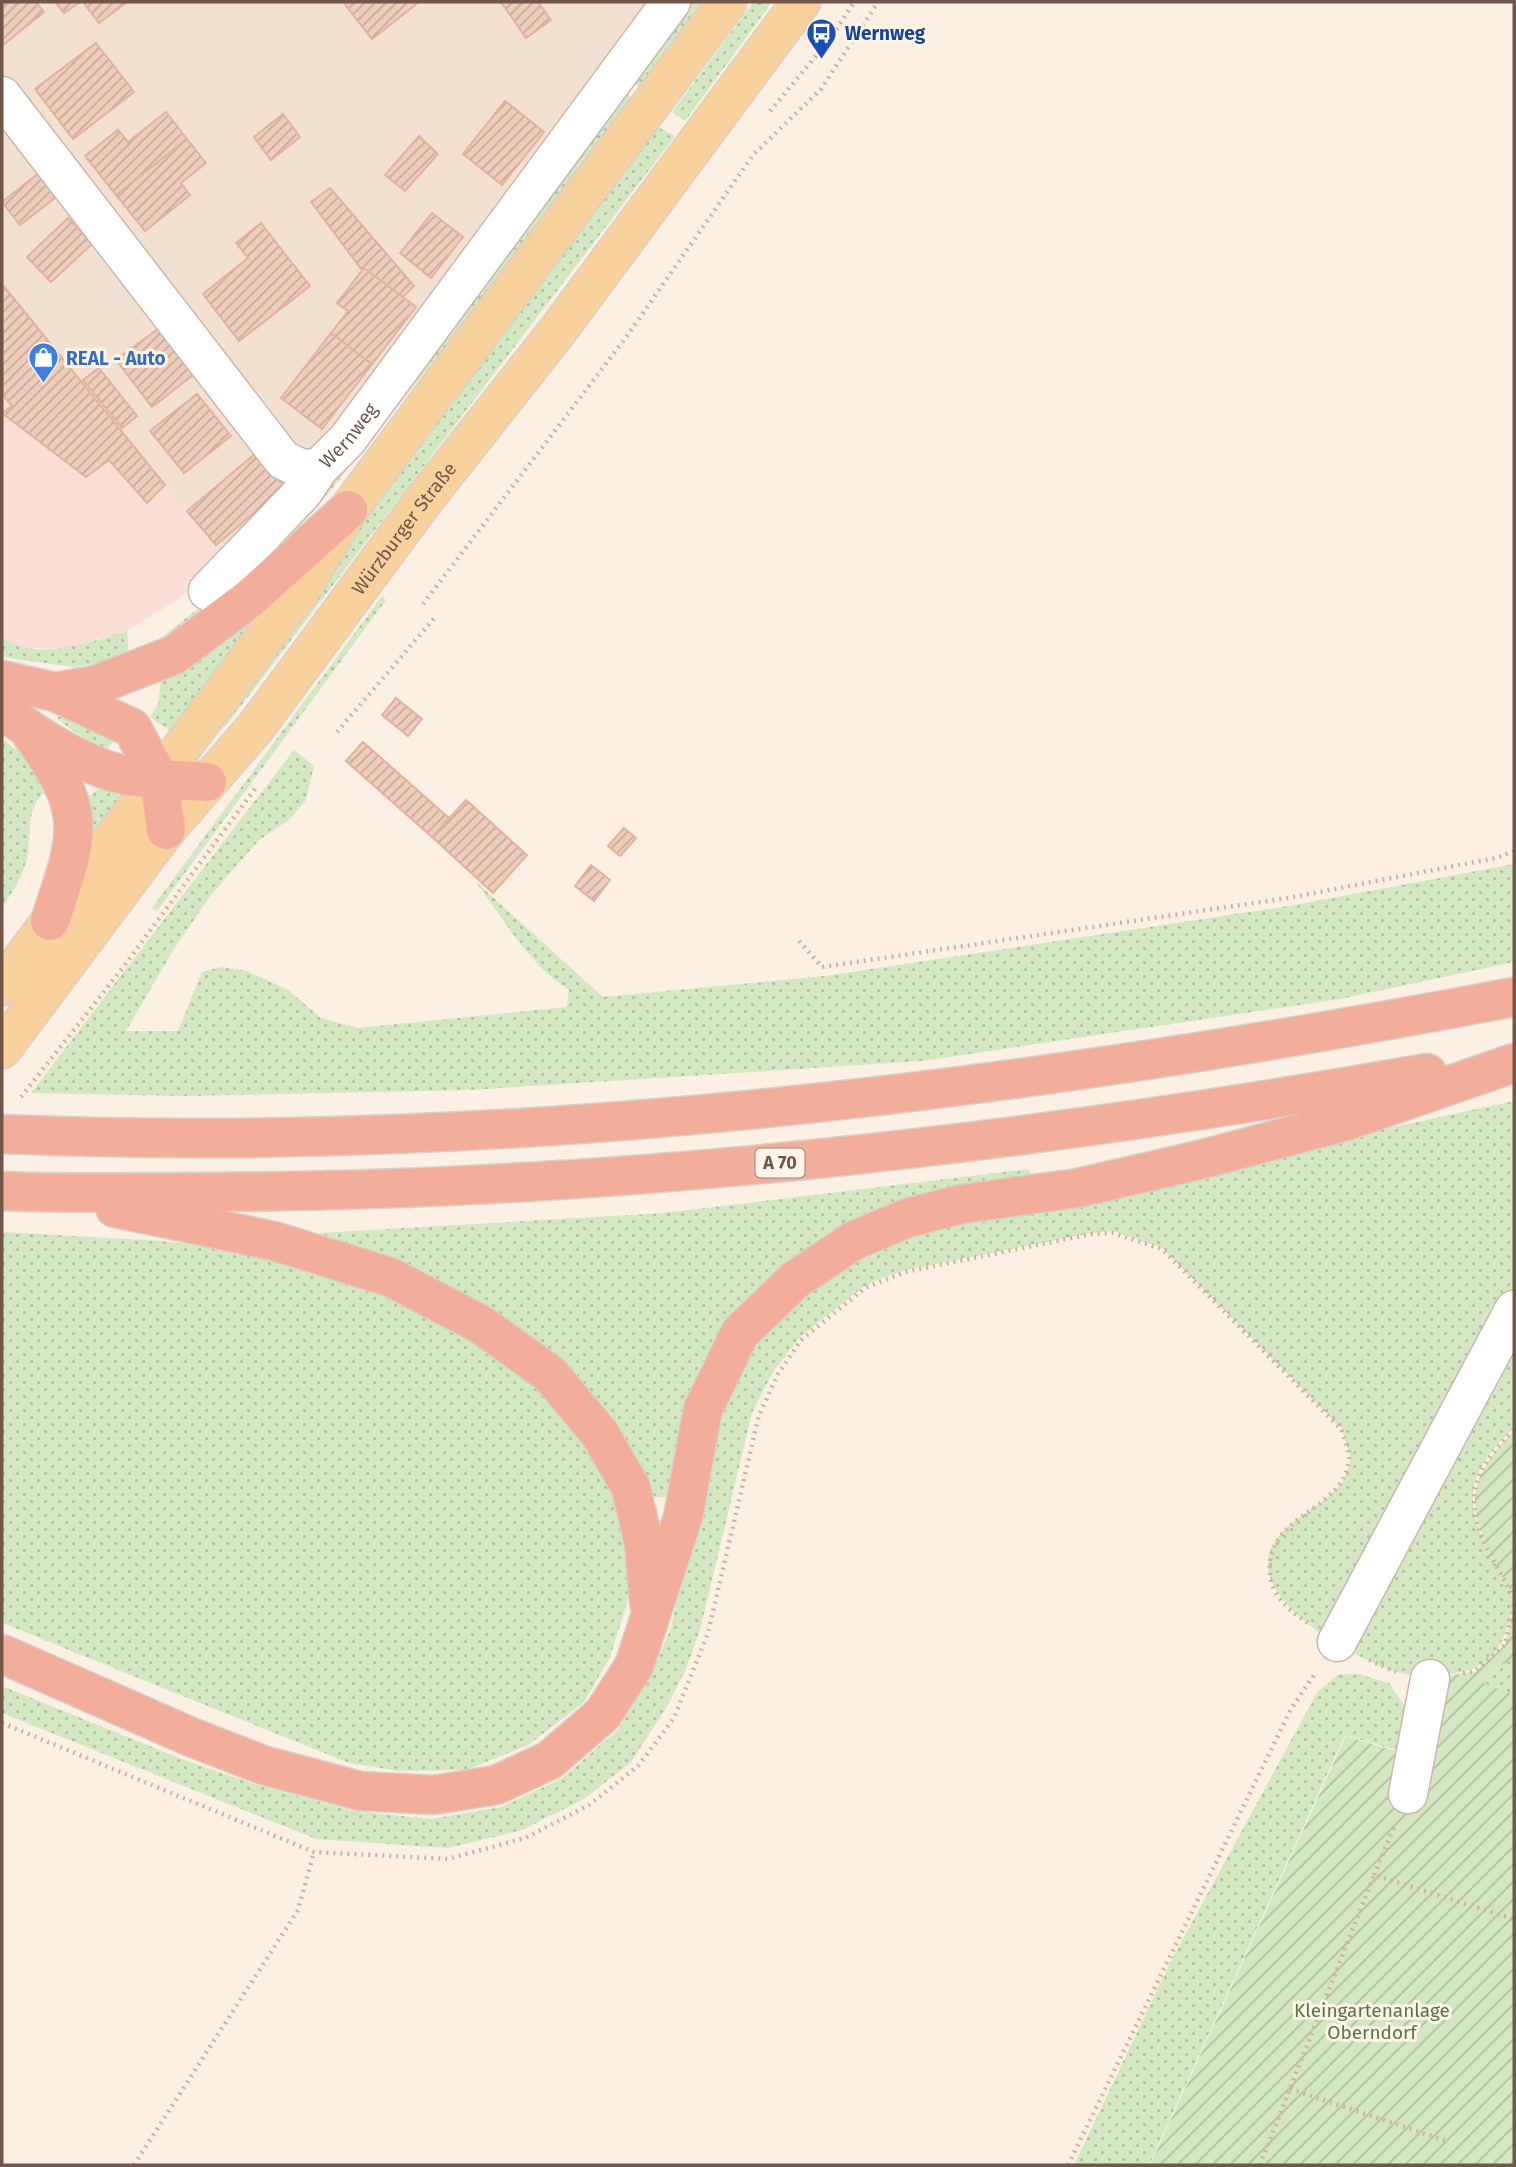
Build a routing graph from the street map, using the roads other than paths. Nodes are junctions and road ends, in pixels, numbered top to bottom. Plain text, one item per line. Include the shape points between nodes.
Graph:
1 (671, 2) edge
2 (727, 2) edge
3 (801, 2) edge
4 (2, 96) edge
5 (319, 468) junction
6 (348, 510) junction
7 (208, 591) dead end
8 (2, 680) edge
9 (55, 692) junction
10 (15, 720) edge
11 (159, 778) junction
12 (207, 782) junction
13 (166, 830) junction
14 (50, 921) junction
15 (2, 986) edge
16 (1514, 997) edge
17 (10, 1037) edge
18 (1514, 1056) edge
19 (1514, 1063) edge
20 (9, 1118) edge
21 (20, 1192) edge
22 (1514, 1310) edge
23 (650, 1619) junction
24 (1337, 1642) road end
25 (2, 1654) edge
26 (1430, 1679) dead end
27 (1408, 1794) road end

1 - 5 street, Wernweg via 346,440
2 - 6 main road
3 - 12 main road, Würzburger Straße via 559,329 424,500 255,728
4 - 5 street, Wernweg via 283,460 302,469
5 - 7 street via 303,492
6 - 9 highway via 249,599 174,655 96,685
6 - 11 main road via 303,588
8 - 9 highway
9 - 11 highway via 132,728
10 - 11 highway via 104,769
10 - 14 highway via 56,768 73,814 71,861
11 - 12 highway
11 - 13 highway
11 - 14 main road
12 - 13 main road, Würzburger Straße
13 - 17 main road, Würzburger Straße
14 - 15 main road
16 - 20 highway via 1134,1063 916,1093 594,1122 181,1138
18 - 21 highway, A 70 via 1133,1121 769,1164 466,1186 309,1192
19 - 23 highway via 1343,1122 1078,1188 962,1204 907,1218 853,1241 795,1280 740,1333 703,1409 683,1517
21 - 23 highway via 274,1241 335,1258 390,1277 480,1324 550,1374 600,1434 631,1488 644,1544
22 - 24 street
23 - 25 highway via 634,1666 603,1714 550,1760 496,1785 434,1795 360,1791 263,1765
26 - 27 street

